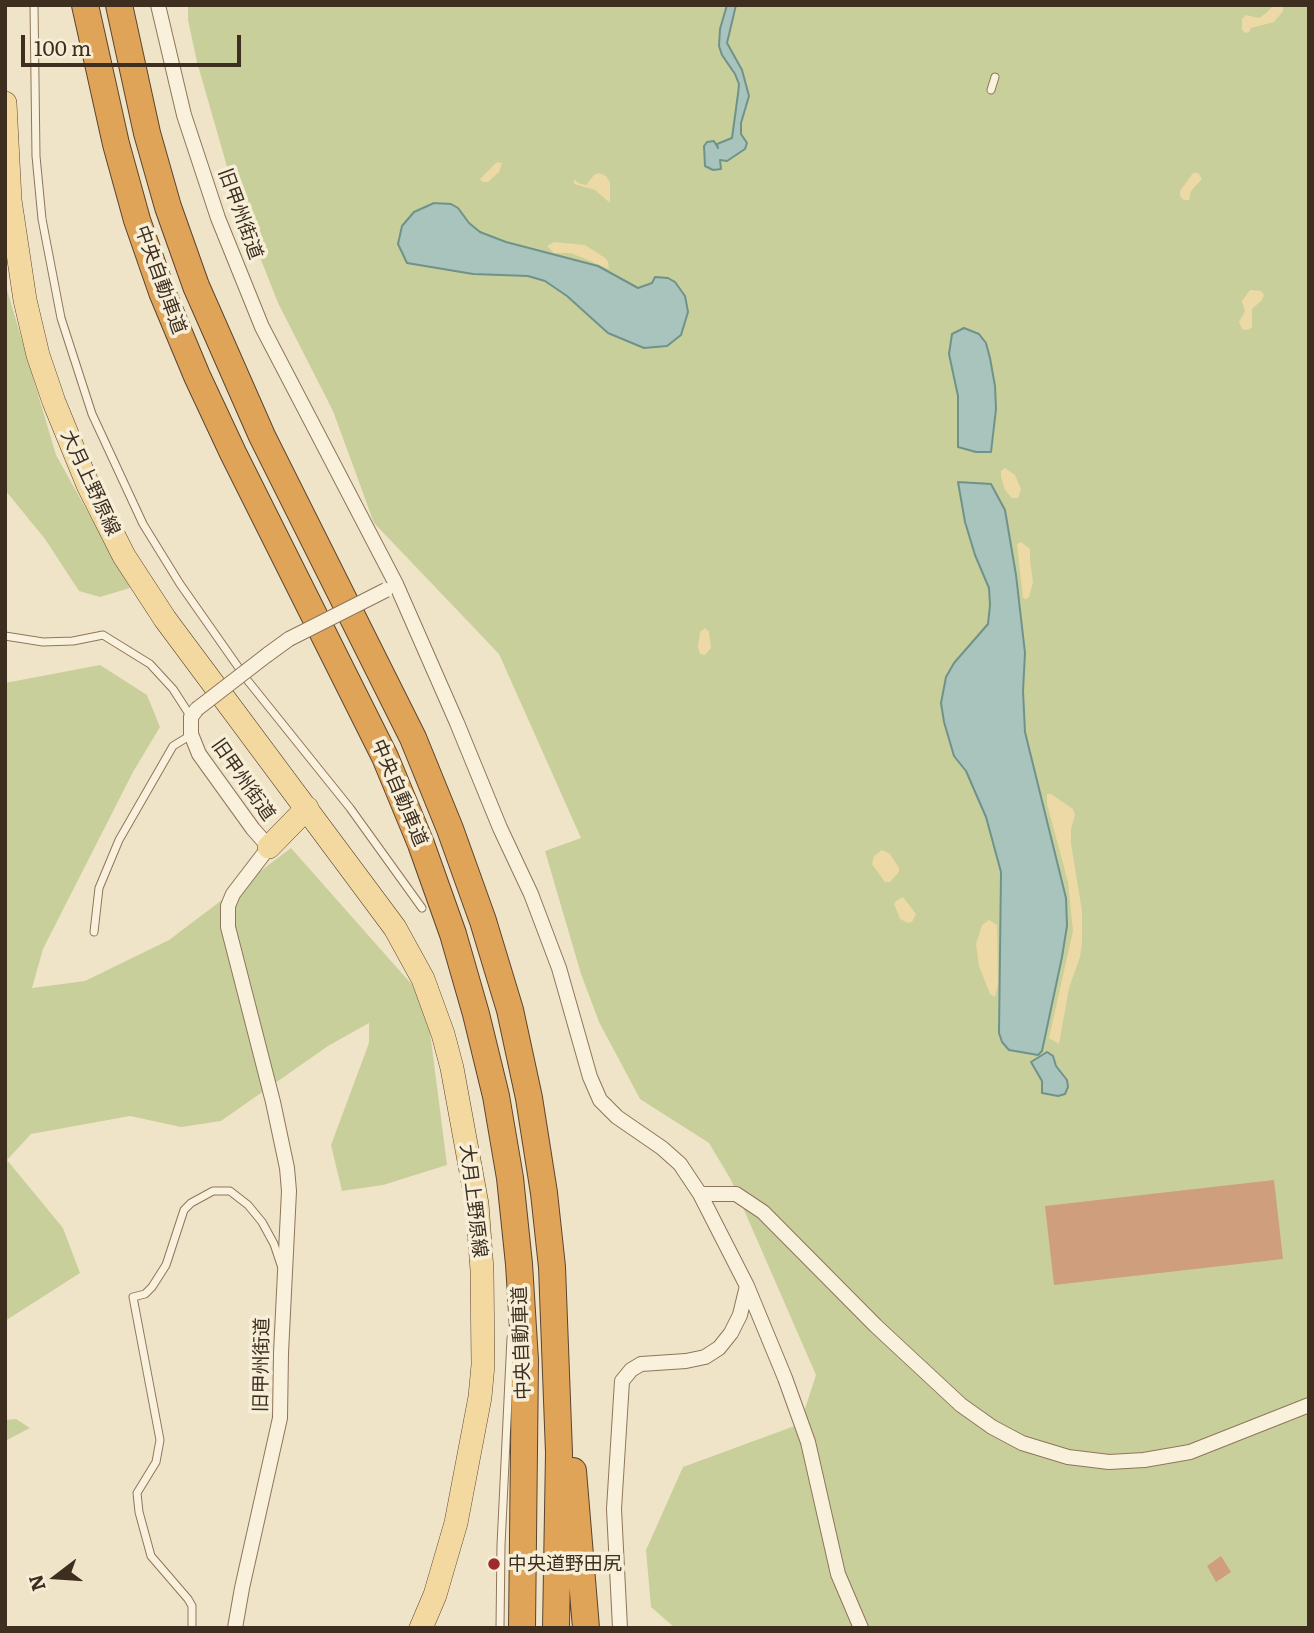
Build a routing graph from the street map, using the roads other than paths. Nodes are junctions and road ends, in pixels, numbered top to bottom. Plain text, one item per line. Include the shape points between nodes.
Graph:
1 (34, 5) edge
2 (85, 5) edge
3 (119, 5) edge
4 (158, 5) edge
5 (995, 77) dead end
6 (991, 90) dead end
7 (5, 103) edge
8 (391, 587) junction
9 (5, 636) edge
10 (194, 713) junction
11 (191, 734) junction
12 (307, 808) junction
13 (269, 847) junction
14 (422, 908) dead end
15 (93, 932) dead end
16 (700, 1194) junction
17 (512, 1198) junction
18 (552, 1267) junction
19 (284, 1273) junction
20 (511, 1281) dead end
21 (747, 1286) junction
22 (511, 1335) dead end
23 (1309, 1405) edge
24 (235, 1627) edge
25 (192, 1628) edge
26 (421, 1628) edge
27 (500, 1628) edge
28 (522, 1628) edge
29 (556, 1628) edge
30 (586, 1628) edge
31 (620, 1628) edge
32 (860, 1628) edge

1 - 14 lane via 36,156 42,219 61,318 92,414 143,524 180,584 262,700
2 - 17 highway, 中央自動車道 via 116,144 162,292 228,442 385,757 421,844 476,1014 496,1096
3 - 18 highway, 中央自動車道 via 147,133 196,286 262,436 413,738 483,921 510,1010 529,1098
4 - 8 street, 旧甲州街道 via 184,115 218,218 262,327
5 - 6 lane
7 - 12 main road, 大月上野原線 via 10,200 25,300 50,391 88,485 124,556 165,619
8 - 10 street, bridge via 289,639
8 - 16 street, 旧甲州街道 via 457,723 531,894 600,1100 680,1164
9 - 10 lane via 43,642 103,635 150,664
10 - 11 street, 旧甲州街道
11 - 13 street, 旧甲州街道 via 199,754
11 - 15 lane via 173,746 119,840 99,888
12 - 13 main road
12 - 26 main road, 大月上野原線 via 395,928 423,979 452,1068 477,1204 483,1332 480,1397 456,1523
13 - 19 street, 旧甲州街道 via 233,894 227,915 287,1168
16 - 21 street, 旧甲州街道
16 - 23 street via 736,1194 763,1212 961,1405 1022,1443 1068,1457 1144,1460 1190,1452
17 - 20 lane
17 - 28 highway, 中央自動車道 via 525,1360
18 - 29 highway, 中央自動車道 via 559,1453
18 - 30 highway
19 - 24 street, 旧甲州街道 via 280,1418
19 - 25 lane via 262,1222 238,1195 221,1190 202,1196 184,1210 166,1265 145,1294 133,1297 160,1440 156,1462 137,1493 139,1512 151,1556 192,1606
21 - 31 street via 740,1315 719,1348 686,1361 641,1364 622,1381 614,1509
21 - 32 street, 旧甲州街道 via 808,1442 838,1574
22 - 27 lane

